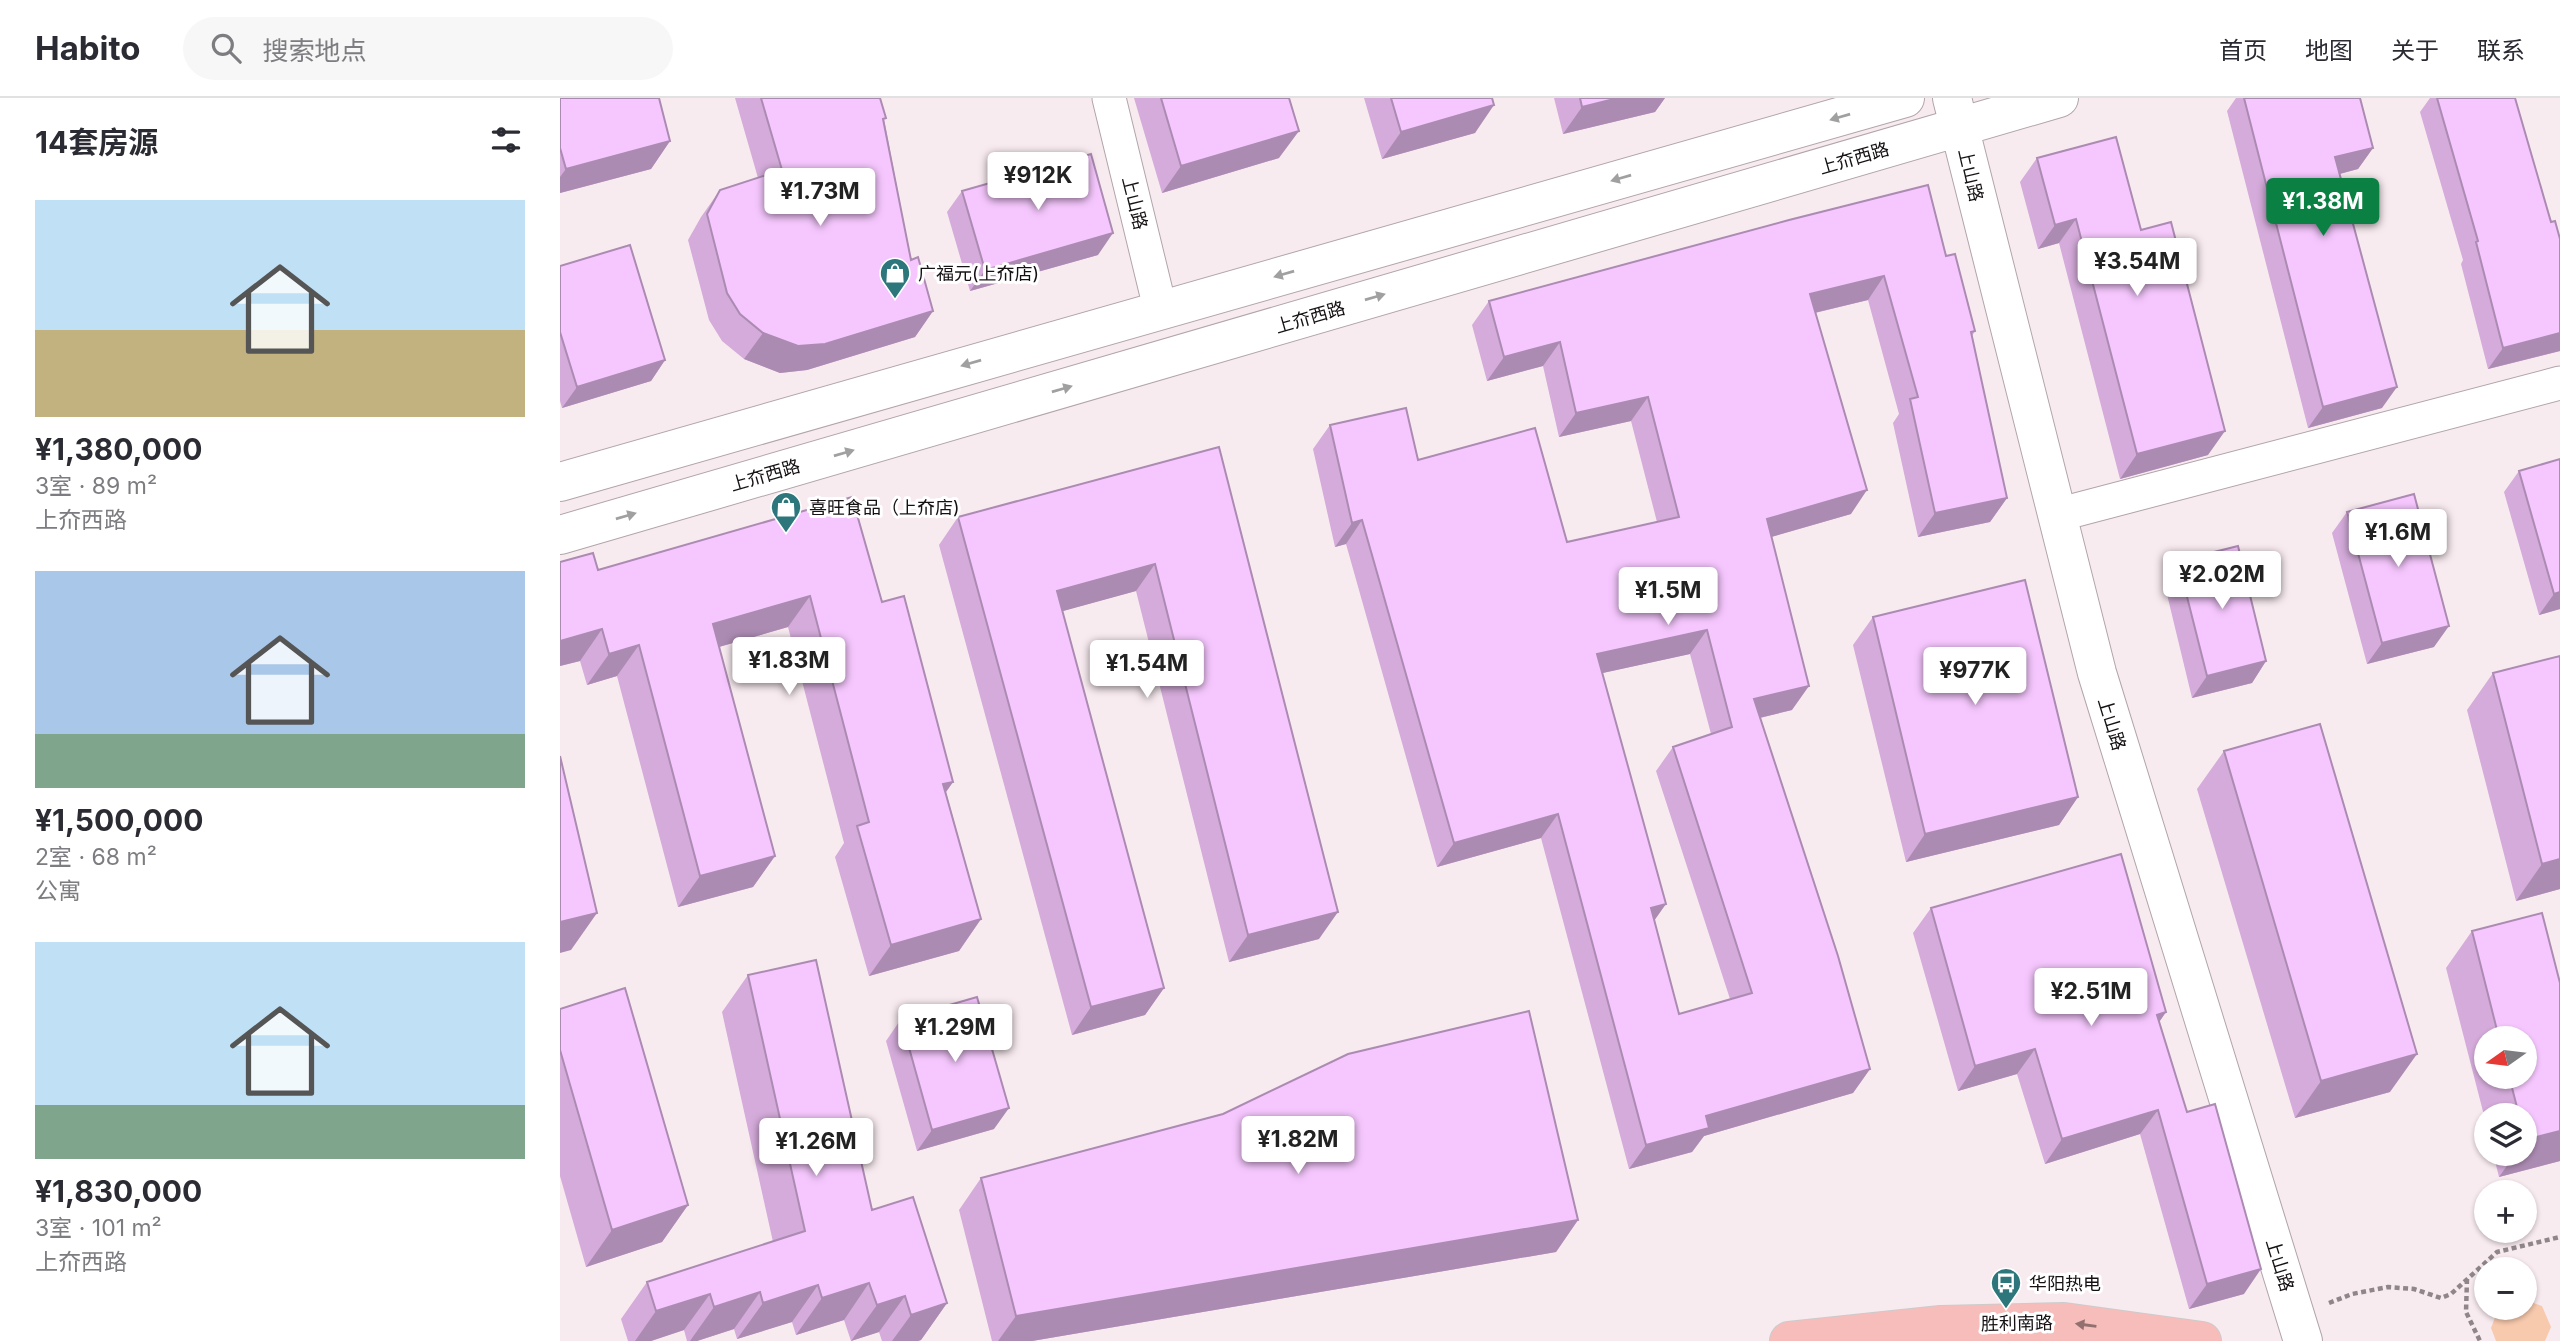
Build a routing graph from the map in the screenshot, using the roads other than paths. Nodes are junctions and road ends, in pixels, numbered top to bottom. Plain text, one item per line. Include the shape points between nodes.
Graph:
1 (1109, 98) edge
2 (1905, 98) edge
3 (2059, 98) edge
4 (1956, 112) edge
5 (1160, 308) junction
6 (2560, 383) edge
7 (560, 482) edge
8 (2057, 515) junction
9 (560, 535) edge
10 (2300, 1330) edge
11 (1789, 1341) edge
12 (2202, 1341) edge

1 - 5 street, 上山路
2 -> 5 street
3 - 4 street, 上夼西路
4 - 8 street, 上山路
9 -> 4 street, 上夼西路
5 -> 7 street
6 - 8 street
8 - 10 street, 上山路 via 2097,673
12 -> 11 main road, 胜利南路 via 2064,1322 1941,1325

